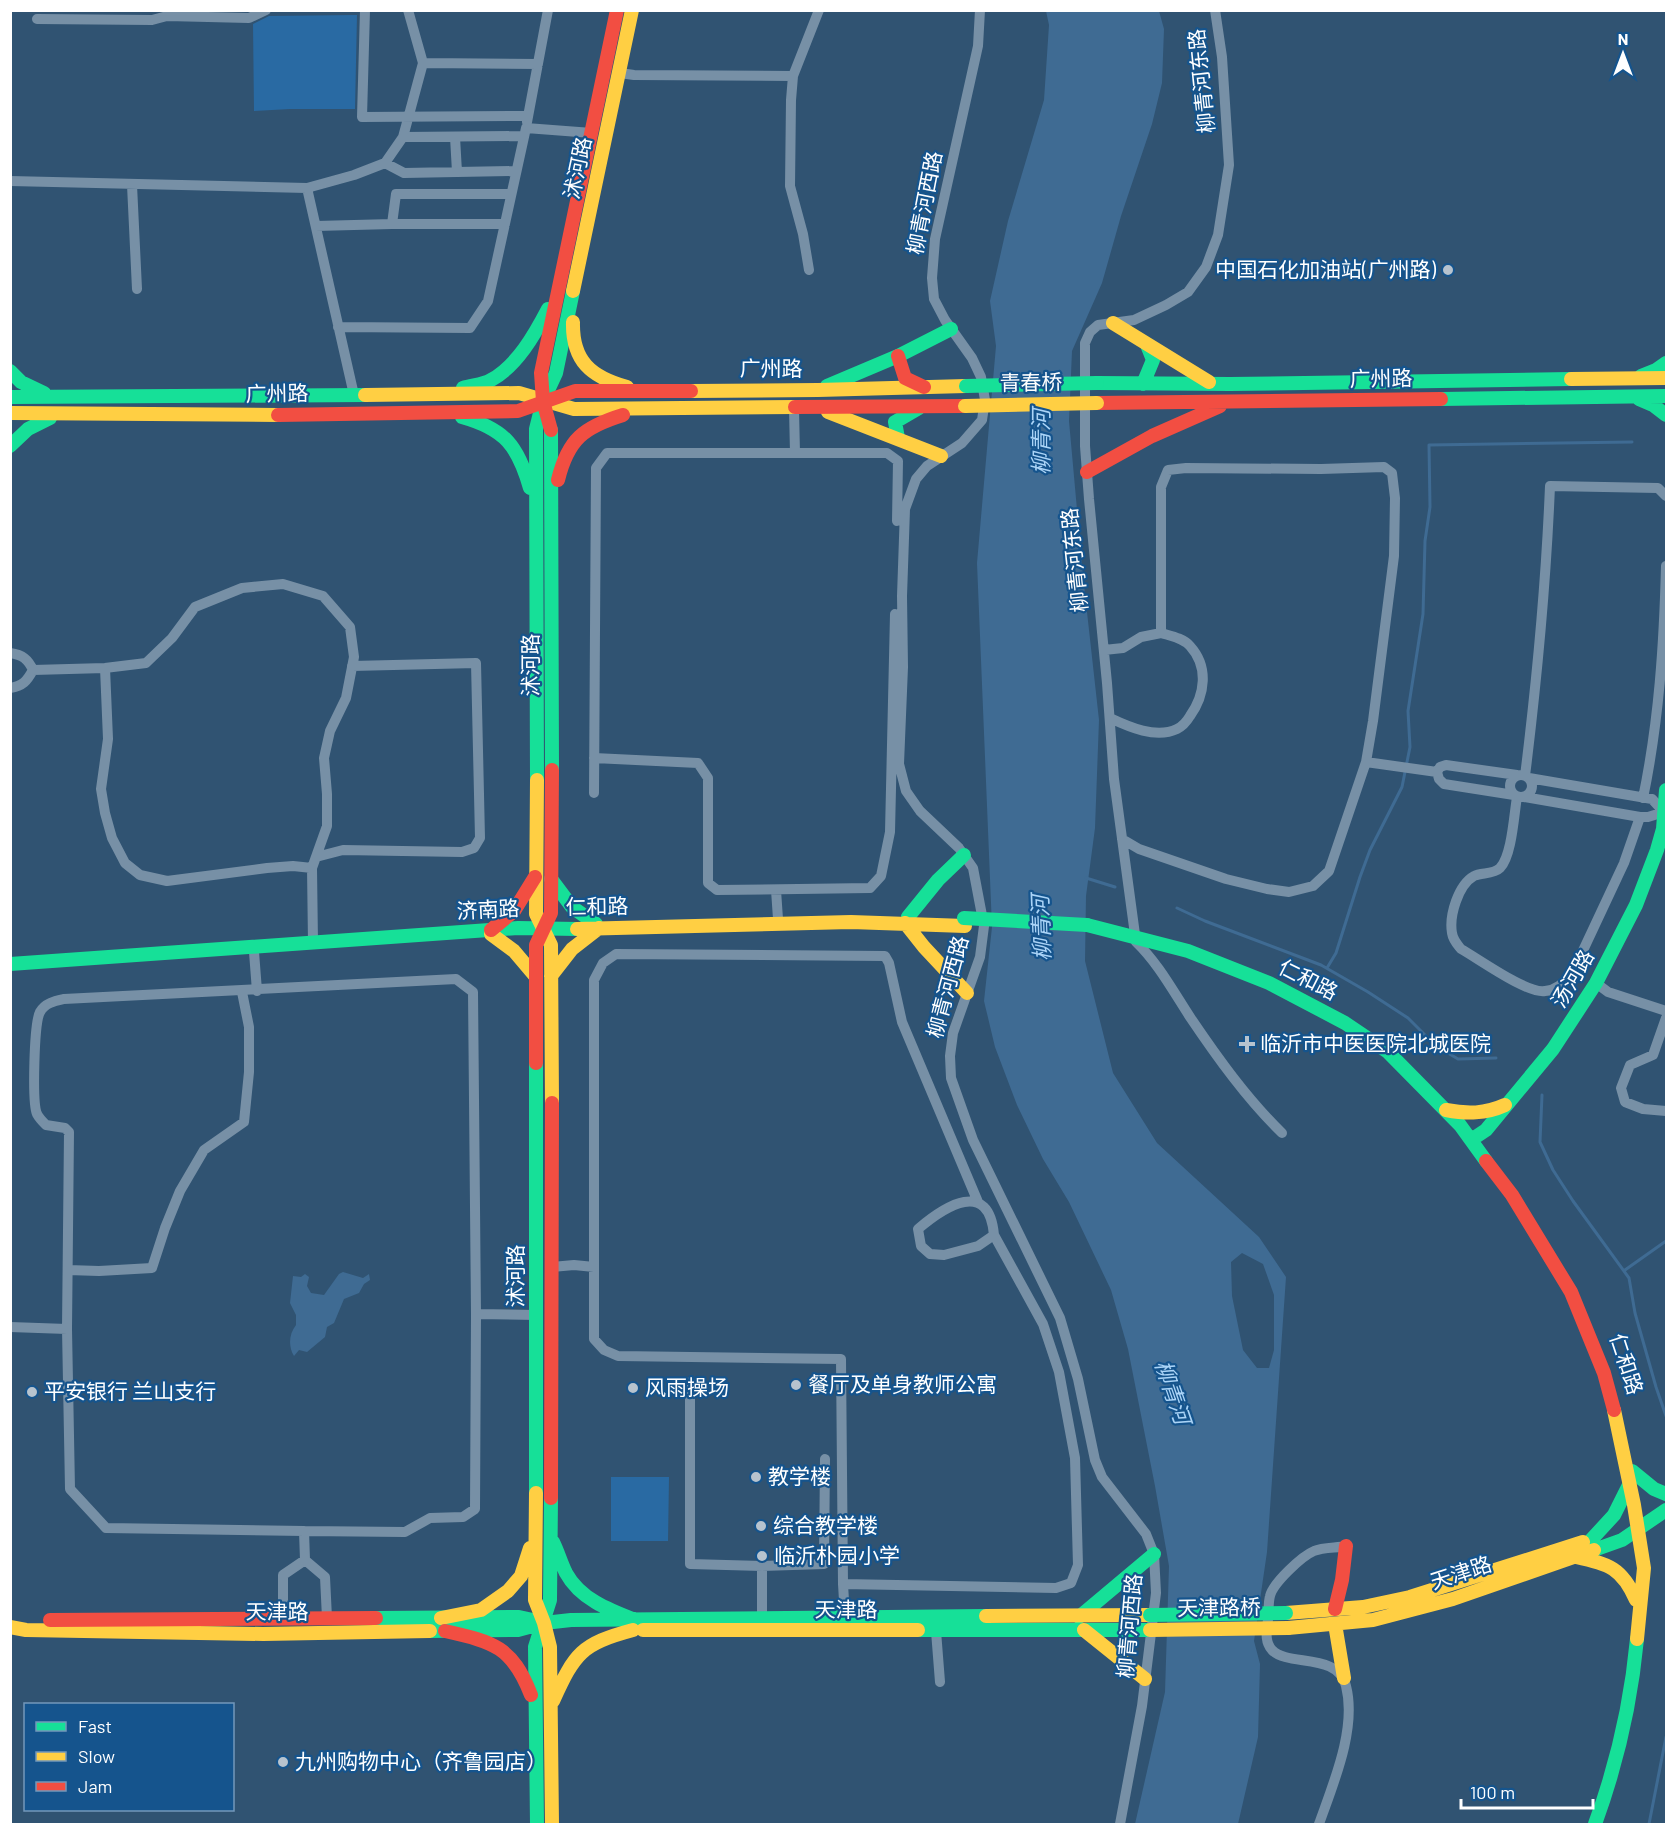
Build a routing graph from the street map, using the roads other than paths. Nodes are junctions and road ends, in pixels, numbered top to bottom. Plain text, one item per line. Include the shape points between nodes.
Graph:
1 (266, 10) edge
2 (365, 10) edge
3 (402, 10) edge
4 (409, 10) edge
5 (540, 10) edge
6 (548, 10) edge
7 (617, 10) edge
8 (632, 10) edge
9 (819, 10) edge
10 (980, 10) edge
11 (1215, 10) edge
12 (37, 19) dead end
13 (423, 63) junction
14 (538, 64) junction
15 (620, 73) junction
16 (793, 76) junction
17 (408, 116) junction
18 (528, 116) junction
19 (525, 132) junction
20 (592, 133) junction
21 (455, 136) junction
22 (403, 137) junction
23 (385, 163) junction
24 (516, 171) junction
25 (457, 172) junction
26 (10, 181) edge
27 (132, 185) junction
28 (307, 188) junction
29 (511, 194) junction
30 (392, 224) junction
31 (505, 224) junction
32 (316, 226) junction
33 (809, 270) dead end
34 (137, 289) dead end
35 (558, 289) junction
36 (572, 298) junction
37 (1113, 322) junction
38 (338, 327) junction
39 (951, 329) junction
40 (1148, 345) junction
41 (898, 356) junction
42 (1666, 363) edge
43 (10, 371) edge
44 (1636, 378) junction
45 (1666, 378) edge
46 (1097, 383) joint
47 (1143, 384) junction
48 (1211, 384) junction
49 (966, 386) joint
50 (925, 387) junction
51 (818, 390) junction
52 (648, 391) junction
53 (441, 394) junction
54 (354, 395) junction
55 (50, 396) junction
56 (1666, 396) edge
57 (10, 397) edge
58 (1633, 397) junction
59 (543, 402) junction
60 (1097, 402) joint
61 (1131, 402) junction
62 (1230, 402) junction
63 (965, 406) joint
64 (922, 407) junction
65 (819, 408) junction
66 (642, 409) junction
67 (794, 409) junction
68 (444, 412) junction
69 (10, 413) edge
70 (58, 415) junction
71 (1666, 415) edge
72 (1148, 437) junction
73 (898, 438) junction
74 (10, 446) edge
75 (795, 453) junction
76 (941, 456) junction
77 (1087, 472) junction
78 (1666, 496) edge
79 (552, 510) junction
80 (537, 514) junction
81 (1666, 566) edge
82 (1161, 633) junction
83 (1104, 650) junction
84 (10, 653) edge
85 (352, 666) junction
86 (105, 668) junction
87 (33, 670) junction
88 (10, 688) edge
89 (1110, 718) junction
90 (594, 758) junction
91 (1366, 762) junction
92 (1437, 772) junction
93 (1524, 776) junction
94 (1666, 790) edge
95 (594, 793) dead end
96 (1518, 796) junction
97 (1643, 798) junction
98 (1666, 811) edge
99 (1640, 817) junction
100 (1122, 839) junction
101 (964, 855) junction
102 (316, 857) junction
103 (312, 868) junction
104 (536, 876) junction
105 (551, 879) junction
106 (776, 890) junction
107 (778, 919) junction
108 (906, 920) junction
109 (598, 926) junction
110 (543, 929) junction
111 (491, 932) junction
112 (1136, 940) junction
113 (313, 943) junction
114 (254, 952) junction
115 (10, 965) edge
116 (551, 975) junction
117 (536, 977) junction
118 (1596, 983) junction
119 (257, 991) junction
120 (242, 992) junction
121 (967, 993) junction
122 (1666, 1011) edge
123 (1666, 1018) edge
124 (1508, 1103) junction
125 (1446, 1110) junction
126 (1666, 1111) edge
127 (1282, 1133) dead end
128 (1471, 1140) junction
129 (978, 1202) junction
130 (1007, 1207) junction
131 (990, 1215) junction
132 (994, 1235) junction
133 (552, 1267) junction
134 (594, 1267) junction
135 (68, 1270) junction
136 (477, 1314) junction
137 (537, 1315) junction
138 (10, 1327) edge
139 (67, 1329) junction
140 (690, 1382) dead end
141 (825, 1459) dead end
142 (1630, 1478) junction
143 (1666, 1494) edge
144 (1666, 1510) edge
145 (1666, 1521) edge
146 (1638, 1528) junction
147 (304, 1531) junction
148 (535, 1533) junction
149 (550, 1534) junction
150 (1591, 1540) junction
151 (1346, 1546) joint
152 (1154, 1554) junction
153 (1573, 1557) junction
154 (305, 1560) junction
155 (762, 1566) junction
156 (843, 1584) junction
157 (1636, 1600) junction
158 (1335, 1609) junction
159 (1286, 1613) joint
160 (1150, 1615) joint
161 (845, 1617) junction
162 (1079, 1617) junction
163 (287, 1618) junction
164 (327, 1618) junction
165 (762, 1618) junction
166 (544, 1623) junction
167 (1335, 1624) junction
168 (10, 1625) edge
169 (443, 1625) junction
170 (634, 1625) junction
171 (1288, 1628) joint
172 (1084, 1630) junction
173 (1150, 1630) joint
174 (936, 1631) junction
175 (1344, 1678) junction
176 (1144, 1679) junction
177 (940, 1682) dead end
178 (551, 1708) junction
179 (536, 1709) junction
180 (537, 1824) edge
181 (552, 1824) edge
182 (1120, 1824) edge
183 (1319, 1824) edge
184 (1590, 1824) edge
185 (1595, 1824) edge

1 - 12 street via 249,18
2 - 17 street via 362,117
3 - 4 street
4 - 13 street
5 - 6 street
6 - 14 street
7 - 20 main road, 沭河路
8 - 15 main road, 沭河路
9 - 16 street
10 - 39 street, 柳青河西路 via 978,46 932,260 934,299
11 - 37 street, 柳青河东路 via 1229,165 1218,235 1206,267 1188,292 1134,320
13 - 14 street
13 - 17 street
14 - 18 street
15 - 16 street
15 - 36 main road, 沭河路
16 - 33 street via 790,186
17 - 18 street
17 - 22 street
18 - 19 street
19 - 20 street
19 - 21 street
19 - 24 street
20 - 35 main road, 沭河路
21 - 22 street
21 - 25 street
22 - 23 street
23 - 25 street via 404,173
23 - 28 street
24 - 25 street
24 - 29 street
26 - 27 street
27 - 28 street
27 - 34 street
28 - 32 street
29 - 30 street via 396,194
29 - 31 street
30 - 31 street
30 - 32 street
31 - 38 street via 488,301 470,328
32 - 38 street
35 - 53 main road via 538,330 510,363 490,380
35 - 59 main road, 沭河路 via 541,374
36 - 52 main road via 573,342 585,367 613,384
36 - 59 main road, 沭河路 via 556,373
37 - 40 main road
37 - 77 street, 柳青河东路 via 1098,325 1085,342
38 - 54 street
39 - 41 main road
39 - 76 street, 柳青河西路 via 981,376 985,400 982,420 962,442
40 - 47 main road via 1154,354 1153,366
40 - 48 main road
41 - 50 main road via 905,378
41 - 51 main road
42 - 44 main road
43 - 55 main road via 29,387
44 - 45 main road, 广州路
44 - 48 main road, 广州路
46 - 47 main road, 广州路
46 - 49 main road, 青春桥, bridge
47 - 48 main road, 广州路
49 - 50 main road, 广州路
50 - 51 main road, 广州路
51 - 52 main road, 广州路
52 - 59 main road, 广州路 via 575,391
53 - 54 main road, 广州路
53 - 59 main road, 广州路 via 519,393
54 - 55 main road, 广州路
55 - 57 main road, 广州路
56 - 58 main road, 广州路
58 - 62 main road, 广州路
58 - 71 main road
59 - 66 main road, 广州路 via 574,409
59 - 68 main road, 广州路 via 518,411
59 - 79 main road, 沭河路 via 551,428
59 - 80 main road, 沭河路 via 536,429
60 - 61 main road, 广州路
60 - 63 main road, 青春桥, bridge
61 - 62 main road, 广州路
61 - 72 main road via 1154,416 1155,425
62 - 72 main road
63 - 64 main road, 广州路
64 - 65 main road, 广州路
64 - 73 main road via 895,422
65 - 67 main road, 广州路
65 - 73 main road
66 - 67 main road, 广州路
66 - 79 main road via 600,421 577,435 562,458
67 - 75 street
68 - 70 main road, 广州路
68 - 80 main road via 487,424 507,440 526,471
69 - 70 main road, 广州路
70 - 74 main road via 33,424
72 - 77 main road
73 - 76 main road
75 - 90 street via 607,453 596,468
75 - 106 street via 887,453 898,461 890,832 881,876 870,888
76 - 101 street, 柳青河西路 via 916,479 905,509 899,764 906,791 920,811
77 - 83 street, 柳青河东路
78 - 93 street via 1658,488 1550,486 1539,666
79 - 105 main road, 沭河路
80 - 104 main road, 沭河路
81 - 97 street via 1665,624 1653,749
82 - 83 street via 1141,637 1123,648
82 - 89 street via 1190,646 1199,662 1203,691 1196,708 1177,729 1160,732 1146,732
82 - 91 street via 1161,488 1168,470 1384,467 1392,473 1395,498 1394,556
83 - 89 street, 柳青河东路
84 - 87 street via 28,659
85 - 86 street via 350,627 323,596 283,584 242,588 195,607 172,638 146,663
85 - 102 street via 346,698 330,731 324,758 327,826
85 - 102 street via 476,663 480,838 474,848 462,852 343,850
86 - 87 street
86 - 103 street via 108,739 101,789 112,838 124,863 140,875 167,881 267,868
87 - 88 street via 27,681
89 - 100 street, 柳青河东路
90 - 95 street
90 - 106 street via 698,763 708,778 708,883 717,890
91 - 92 street
91 - 100 street via 1329,871 1313,886 1289,892 1226,879 1139,849
92 - 93 street via 1446,765
92 - 96 street via 1444,784
93 - 96 street via 1532,789
93 - 96 street via 1512,778 1509,787
93 - 97 street
94 - 98 main road, 汤河路
96 - 99 street
96 - 99 street via 1507,855 1500,868 1476,874 1464,883 1456,898 1451,931 1461,949 1530,990 1544,992 1558,987 1572,974 1624,863
97 - 98 street via 1652,799
98 - 99 street
98 - 118 main road, 汤河路 via 1658,850 1636,905
100 - 112 street, 柳青河东路
101 - 108 main road
101 - 121 street, 柳青河西路 via 973,868 984,926 980,957
102 - 103 street
103 - 113 street
104 - 110 main road, 沭河路 via 536,914
104 - 111 main road via 514,910
105 - 109 main road via 572,907
105 - 110 main road, 沭河路 via 551,913
106 - 107 street
107 - 108 main road, 仁和路
107 - 109 main road, 仁和路
108 - 109 main road, 仁和路
108 - 112 main road, 仁和路 via 1087,928
108 - 121 main road via 924,947
109 - 110 main road, 仁和路 via 567,924
109 - 116 main road
110 - 111 main road, 济南路
110 - 116 main road, 沭河路 via 551,945
110 - 117 main road, 沭河路 via 536,945
111 - 113 main road, 济南路
111 - 114 main road, 济南路
111 - 117 main road
112 - 125 main road, 仁和路 via 1188,951 1234,969 1345,1023 1388,1052
112 - 127 street via 1259,1110
112 - 128 main road, 仁和路 via 1232,973 1343,1027 1385,1055
113 - 115 main road, 济南路
114 - 115 main road, 济南路 via 21,968
114 - 119 street
116 - 133 main road, 沭河路
117 - 137 main road, 沭河路
118 - 122 street via 1608,992
118 - 124 main road, 汤河路 via 1553,1049
119 - 120 street
119 - 136 street via 456,980 473,992
120 - 135 street via 249,1028 244,1122 204,1150 180,1191 152,1268
120 - 135 street via 64,999 51,1002 40,1011 35,1047 37,1114 46,1125 69,1132
121 - 130 street, 柳青河西路 via 953,1033 951,1078 973,1140
123 - 126 street via 1653,1055 1630,1065 1621,1088 1624,1102
124 - 125 main road via 1491,1112
124 - 128 main road, 汤河路 via 1486,1130
125 - 128 main road, 仁和路
128 - 142 main road, 仁和路 via 1516,1192 1592,1326 1609,1372
129 - 131 street
129 - 132 street via 963,1202 939,1212 918,1229 921,1246 930,1254 944,1255 978,1246
129 - 134 street via 902,1022 885,956 616,954 603,963 594,980
130 - 131 street
130 - 152 street, 柳青河西路 via 1060,1318 1102,1477 1146,1534
131 - 132 street
132 - 156 street via 1043,1324 1059,1372 1075,1458 1078,1565 1071,1583 1056,1588
133 - 134 street
133 - 149 main road, 沭河路
134 - 156 street via 594,1339 604,1350 618,1356 841,1359
135 - 139 street
136 - 137 street
136 - 147 street via 475,1509 463,1517 430,1518 405,1532
137 - 148 main road, 沭河路
138 - 139 street
139 - 147 street via 70,1489 106,1528
140 - 155 street via 690,1564
141 - 155 street via 824,1564
142 - 143 main road
142 - 146 main road, 仁和路 via 1639,1504
142 - 150 main road via 1619,1510
144 - 146 main road, 天津路
145 - 146 main road, 天津路 via 1657,1527
146 - 150 main road, 天津路
146 - 153 main road, 天津路 via 1622,1540
146 - 157 main road, 仁和路
146 - 185 main road, 仁和路 via 1644,1568 1634,1668 1622,1738
147 - 154 street
148 - 166 main road, 沭河路 via 535,1600
148 - 169 main road via 520,1576 508,1591 481,1610
149 - 166 main road, 沭河路 via 550,1600
149 - 170 main road via 578,1590
150 - 158 main road, 天津路 via 1410,1598
151 - 158 main road
151 - 175 street via 1314,1551 1278,1582 1270,1594 1267,1640 1279,1655 1317,1662
152 - 162 main road
152 - 176 street, 柳青河西路 via 1156,1593
153 - 157 main road via 1616,1569 1628,1581
153 - 167 main road, 天津路 via 1453,1599 1373,1620
154 - 163 street via 283,1575
154 - 164 street via 325,1577
155 - 165 street
156 - 161 street
157 - 184 main road, 仁和路 via 1617,1737
158 - 159 main road, 天津路
159 - 160 main road, 天津路桥, bridge
160 - 162 main road, 天津路
161 - 162 main road, 天津路
161 - 165 main road, 天津路
163 - 164 main road, 天津路
163 - 168 main road, 天津路 via 27,1620
164 - 169 main road, 天津路
165 - 170 main road, 天津路
166 - 169 main road, 天津路 via 519,1617
166 - 170 main road, 天津路 via 571,1630
166 - 178 main road, 沭河路 via 550,1647
166 - 179 main road, 沭河路 via 535,1647
167 - 171 main road, 天津路
167 - 175 main road
168 - 169 main road, 天津路 via 26,1630 211,1634
169 - 179 main road via 490,1641 509,1654 525,1676
170 - 174 main road, 天津路
170 - 178 main road via 598,1640 577,1655
171 - 173 main road, 天津路桥, bridge
172 - 173 main road, 天津路
172 - 174 main road, 天津路
172 - 176 main road
174 - 177 street
175 - 183 street via 1347,1728 1342,1756
176 - 182 street, 柳青河西路
178 - 181 main road, 沭河路
179 - 180 main road, 沭河路

